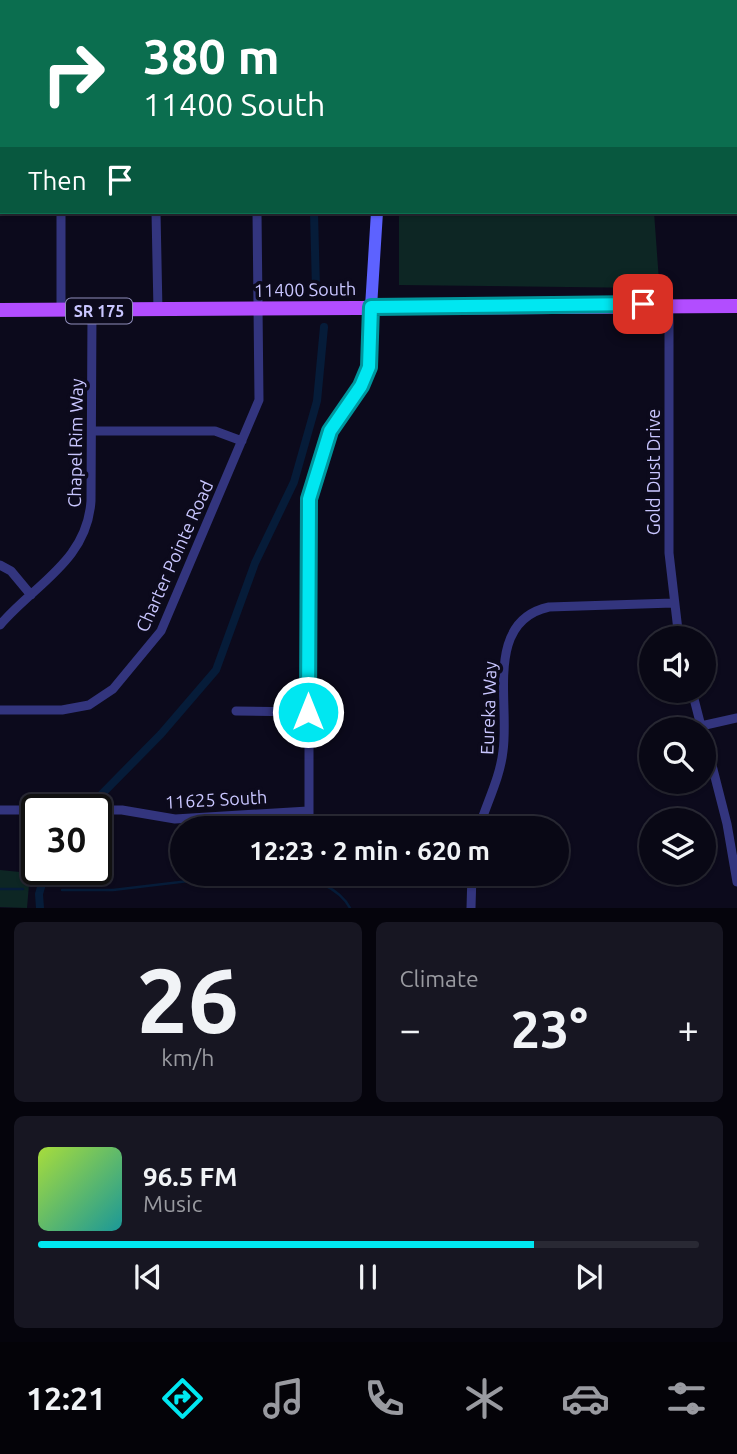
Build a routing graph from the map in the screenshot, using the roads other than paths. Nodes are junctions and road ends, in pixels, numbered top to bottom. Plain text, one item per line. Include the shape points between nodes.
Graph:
1 (61, 214) edge
2 (156, 214) edge
3 (257, 214) edge
4 (377, 214) edge
5 (670, 304) junction
6 (737, 306) edge
7 (371, 307) junction
8 (258, 309) junction
9 (0, 310) edge
10 (61, 311) junction
11 (92, 311) junction
12 (158, 311) junction
13 (92, 431) junction
14 (242, 441) junction
15 (0, 565) edge
16 (31, 595) junction
17 (673, 603) junction
18 (0, 625) edge
19 (677, 626) edge
20 (0, 710) edge
21 (236, 710) dead end
22 (308, 712) junction
23 (737, 718) edge
24 (716, 725) edge
25 (716, 783) edge
26 (0, 810) edge
27 (308, 811) junction
28 (308, 816) edge
29 (483, 816) edge
30 (737, 882) edge
31 (472, 886) edge
32 (471, 908) edge

1 - 10 street
2 - 12 street
3 - 8 street, Charter Pointe Road
4 - 7 street
5 - 6 main road, 11400 South / SR 175
5 - 7 main road, 11400 South / SR 175
5 - 17 street, Gold Dust Drive
7 - 8 main road, 11400 South / SR 175
7 - 22 street via 369,367 330,431 309,499
8 - 12 main road, 11400 South / SR 175
8 - 14 street, Charter Pointe Road via 260,393
9 - 10 main road, 11400 South / SR 175
10 - 11 main road, 11400 South / SR 175
11 - 12 main road, 11400 South / SR 175
11 - 13 street, Chapel Rim Way
13 - 14 street via 215,431
13 - 16 street, Chapel Rim Way via 91,501 85,533 66,562
14 - 20 street, Charter Pointe Road via 161,631 120,682 97,701 71,710
15 - 16 street
16 - 18 street, Chapel Rim Way
17 - 19 street, Gold Dust Drive
17 - 29 street, Eureka Way via 549,607 517,624 506,648 502,759
21 - 22 street
22 - 27 street
23 - 24 street
25 - 30 street
26 - 27 street, 11625 South via 122,810 175,819
27 - 28 street
31 - 32 street

